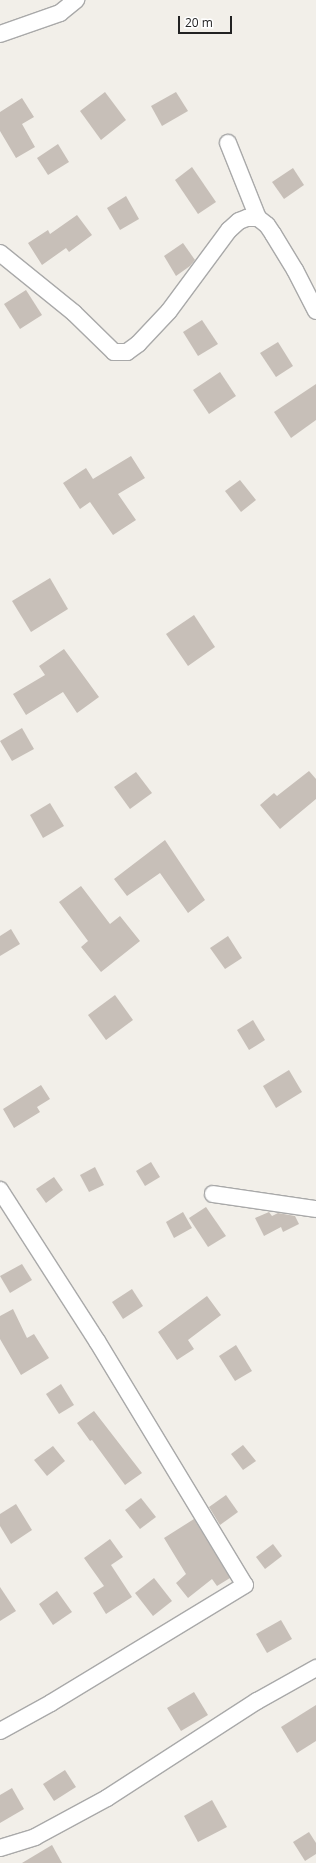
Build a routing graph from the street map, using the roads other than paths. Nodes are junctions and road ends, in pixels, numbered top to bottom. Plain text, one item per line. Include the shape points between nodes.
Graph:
1 (76, 0) edge
2 (0, 34) edge
3 (228, 143) dead end
4 (258, 218) junction
5 (0, 253) edge
6 (316, 311) edge
7 (0, 1190) edge
8 (213, 1194) dead end
9 (316, 1209) edge
10 (316, 1668) edge
11 (0, 1731) edge
12 (0, 1848) edge

1 - 2 street via 60,14
3 - 4 street
4 - 5 street via 247,218 229,230 169,311 127,352 114,352 74,313
4 - 6 street via 273,234
7 - 11 street via 97,1341 245,1585 51,1703
8 - 9 street
10 - 12 street via 257,1701 107,1798 35,1837

